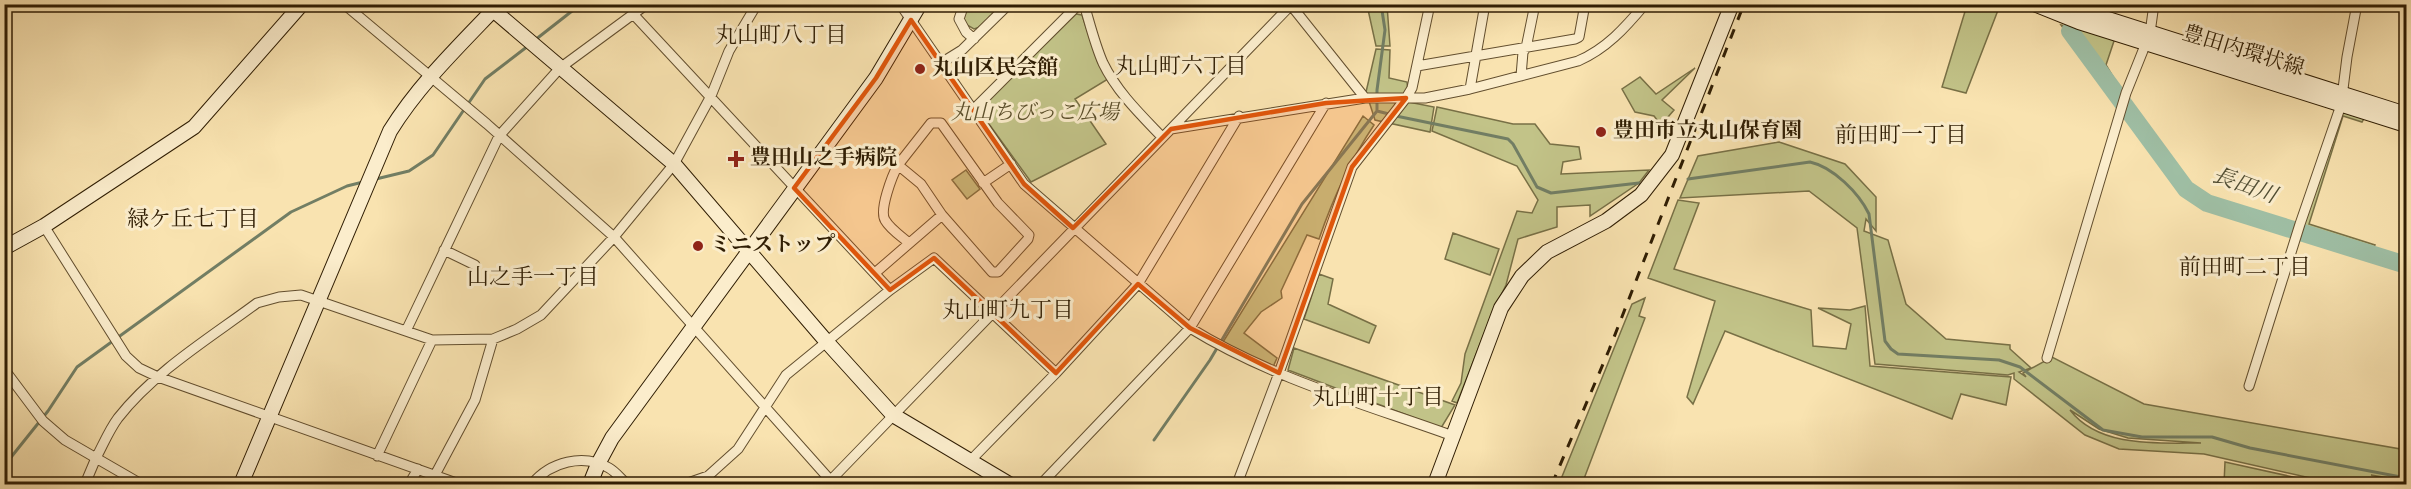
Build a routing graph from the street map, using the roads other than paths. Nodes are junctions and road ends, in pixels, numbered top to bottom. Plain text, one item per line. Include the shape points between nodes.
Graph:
1 (9, 4) edge
2 (302, 4) edge
3 (344, 4) edge
4 (648, 4) edge
5 (757, 4) edge
6 (900, 4) edge
7 (920, 4) edge
8 (964, 4) edge
9 (1009, 4) edge
10 (1078, 4) edge
11 (1084, 4) edge
12 (1430, 4) edge
13 (1485, 4) edge
14 (1535, 4) edge
15 (1585, 4) edge
16 (1644, 4) edge
17 (1732, 4) edge
18 (2034, 4) edge
19 (2061, 4) edge
20 (2154, 4) edge
21 (2357, 4) edge
22 (1291, 5) edge
23 (492, 6) edge
24 (4, 7) edge
25 (634, 15) junction
26 (911, 20) junction
27 (2147, 38) junction
28 (974, 39) junction
29 (1526, 48) junction
30 (1474, 57) junction
31 (941, 63) junction
32 (1417, 66) junction
33 (560, 68) junction
34 (1521, 75) junction
35 (430, 78) junction
36 (1470, 89) junction
37 (711, 96) junction
38 (1366, 98) junction
39 (1407, 98) junction
40 (2342, 99) junction
41 (1326, 103) junction
42 (973, 110) junction
43 (2406, 114) edge
44 (1239, 116) junction
45 (2406, 125) edge
46 (1171, 129) junction
47 (499, 136) junction
48 (1162, 137) junction
49 (674, 164) junction
50 (1011, 164) junction
51 (898, 165) junction
52 (983, 183) junction
53 (794, 188) junction
54 (942, 215) junction
55 (44, 225) junction
56 (1073, 228) junction
57 (614, 237) junction
58 (909, 243) junction
59 (4, 248) edge
60 (444, 250) junction
61 (748, 251) junction
62 (475, 265) dead end
63 (875, 273) junction
64 (1138, 284) junction
65 (890, 290) junction
66 (318, 300) junction
67 (991, 314) junction
68 (694, 326) junction
69 (1190, 328) junction
70 (406, 331) junction
71 (493, 339) junction
72 (432, 340) junction
73 (826, 341) junction
74 (2047, 358) dead end
75 (4, 369) edge
76 (1056, 373) junction
77 (1279, 373) junction
78 (158, 377) junction
79 (2249, 386) dead end
80 (765, 407) junction
81 (893, 415) junction
82 (270, 416) junction
83 (1453, 436) junction
84 (377, 456) junction
85 (96, 458) junction
86 (969, 462) junction
87 (598, 464) junction
88 (418, 469) junction
89 (435, 475) junction
90 (831, 483) edge
91 (85, 484) edge
92 (141, 484) edge
93 (241, 484) edge
94 (409, 484) edge
95 (459, 484) edge
96 (532, 484) edge
97 (590, 484) edge
98 (627, 484) edge
99 (685, 484) edge
100 (1008, 484) edge
101 (1041, 484) edge
102 (1237, 484) edge
103 (1435, 484) edge

1 - 24 street
2 - 55 street via 194,127
3 - 35 street
4 - 25 street
5 - 37 street via 729,51
6 - 26 street
7 - 26 street
8 - 28 street via 959,19
9 - 28 street
10 - 42 street
11 - 48 street via 1102,62 1128,101
12 - 32 street
13 - 30 street
14 - 29 street
15 - 29 street via 1579,37
16 - 34 street via 1622,32 1592,55
17 - 83 street via 1672,155 1641,195 1606,221 1547,252 1522,276 1501,308
18 - 27 street, 豊田内環状線
19 - 27 street, 豊田内環状線
20 - 27 street
21 - 40 street
22 - 38 street
22 - 46 street
23 - 33 street
23 - 35 street
25 - 33 street
25 - 37 street
26 - 31 street
26 - 53 street via 876,78
27 - 40 street, 豊田内環状線
27 - 74 street via 2126,93
28 - 31 street
29 - 30 street
29 - 34 street
30 - 32 street
30 - 36 street
31 - 42 street
32 - 39 street
33 - 47 street
33 - 49 street
34 - 36 street
35 - 47 street
35 - 66 street via 390,131
36 - 39 street
37 - 49 street
37 - 53 street
38 - 39 street
38 - 41 street
39 - 77 street via 1352,166
40 - 43 street, 豊田内環状線
40 - 45 street, 豊田内環状線
40 - 79 street
41 - 44 street
41 - 69 street
42 - 50 street
44 - 46 street
44 - 64 street
46 - 48 street
47 - 57 street
47 - 60 street
48 - 56 street
49 - 57 street
49 - 61 street
50 - 52 street
50 - 56 street via 1024,184
51 - 52 street via 932,123 941,123
51 - 54 street via 921,184
51 - 58 street via 883,215 885,222
52 - 54 street via 1029,235 999,272 992,272
53 - 61 street
53 - 63 street
54 - 58 street
55 - 59 street
55 - 78 street via 126,357
56 - 64 street
56 - 67 street
57 - 68 street
57 - 71 street via 541,315
58 - 63 street
60 - 62 street
60 - 70 street
61 - 68 street
61 - 73 street
63 - 65 street
64 - 69 street
64 - 76 street
65 - 67 street via 934,258
65 - 73 street
66 - 70 street
66 - 78 street via 290,295 257,303
66 - 82 street
67 - 76 street
67 - 81 street
68 - 80 street
68 - 87 street via 612,438
69 - 77 street via 1220,347
69 - 101 street
70 - 72 street
71 - 72 street
71 - 89 street via 475,400
72 - 84 street
73 - 80 street via 786,375
73 - 81 street
75 - 85 street via 43,421 64,440
76 - 86 street
77 - 83 street
77 - 102 street
78 - 82 street
78 - 85 street via 118,418
80 - 90 street
80 - 99 street via 738,449 724,463 708,476
81 - 86 street
81 - 90 street
82 - 84 street
82 - 93 street
83 - 103 street
84 - 88 street
85 - 91 street
85 - 92 street
86 - 100 street
87 - 96 street via 575,461 556,466
87 - 97 street
87 - 98 street
88 - 89 street
88 - 94 street
89 - 95 street

